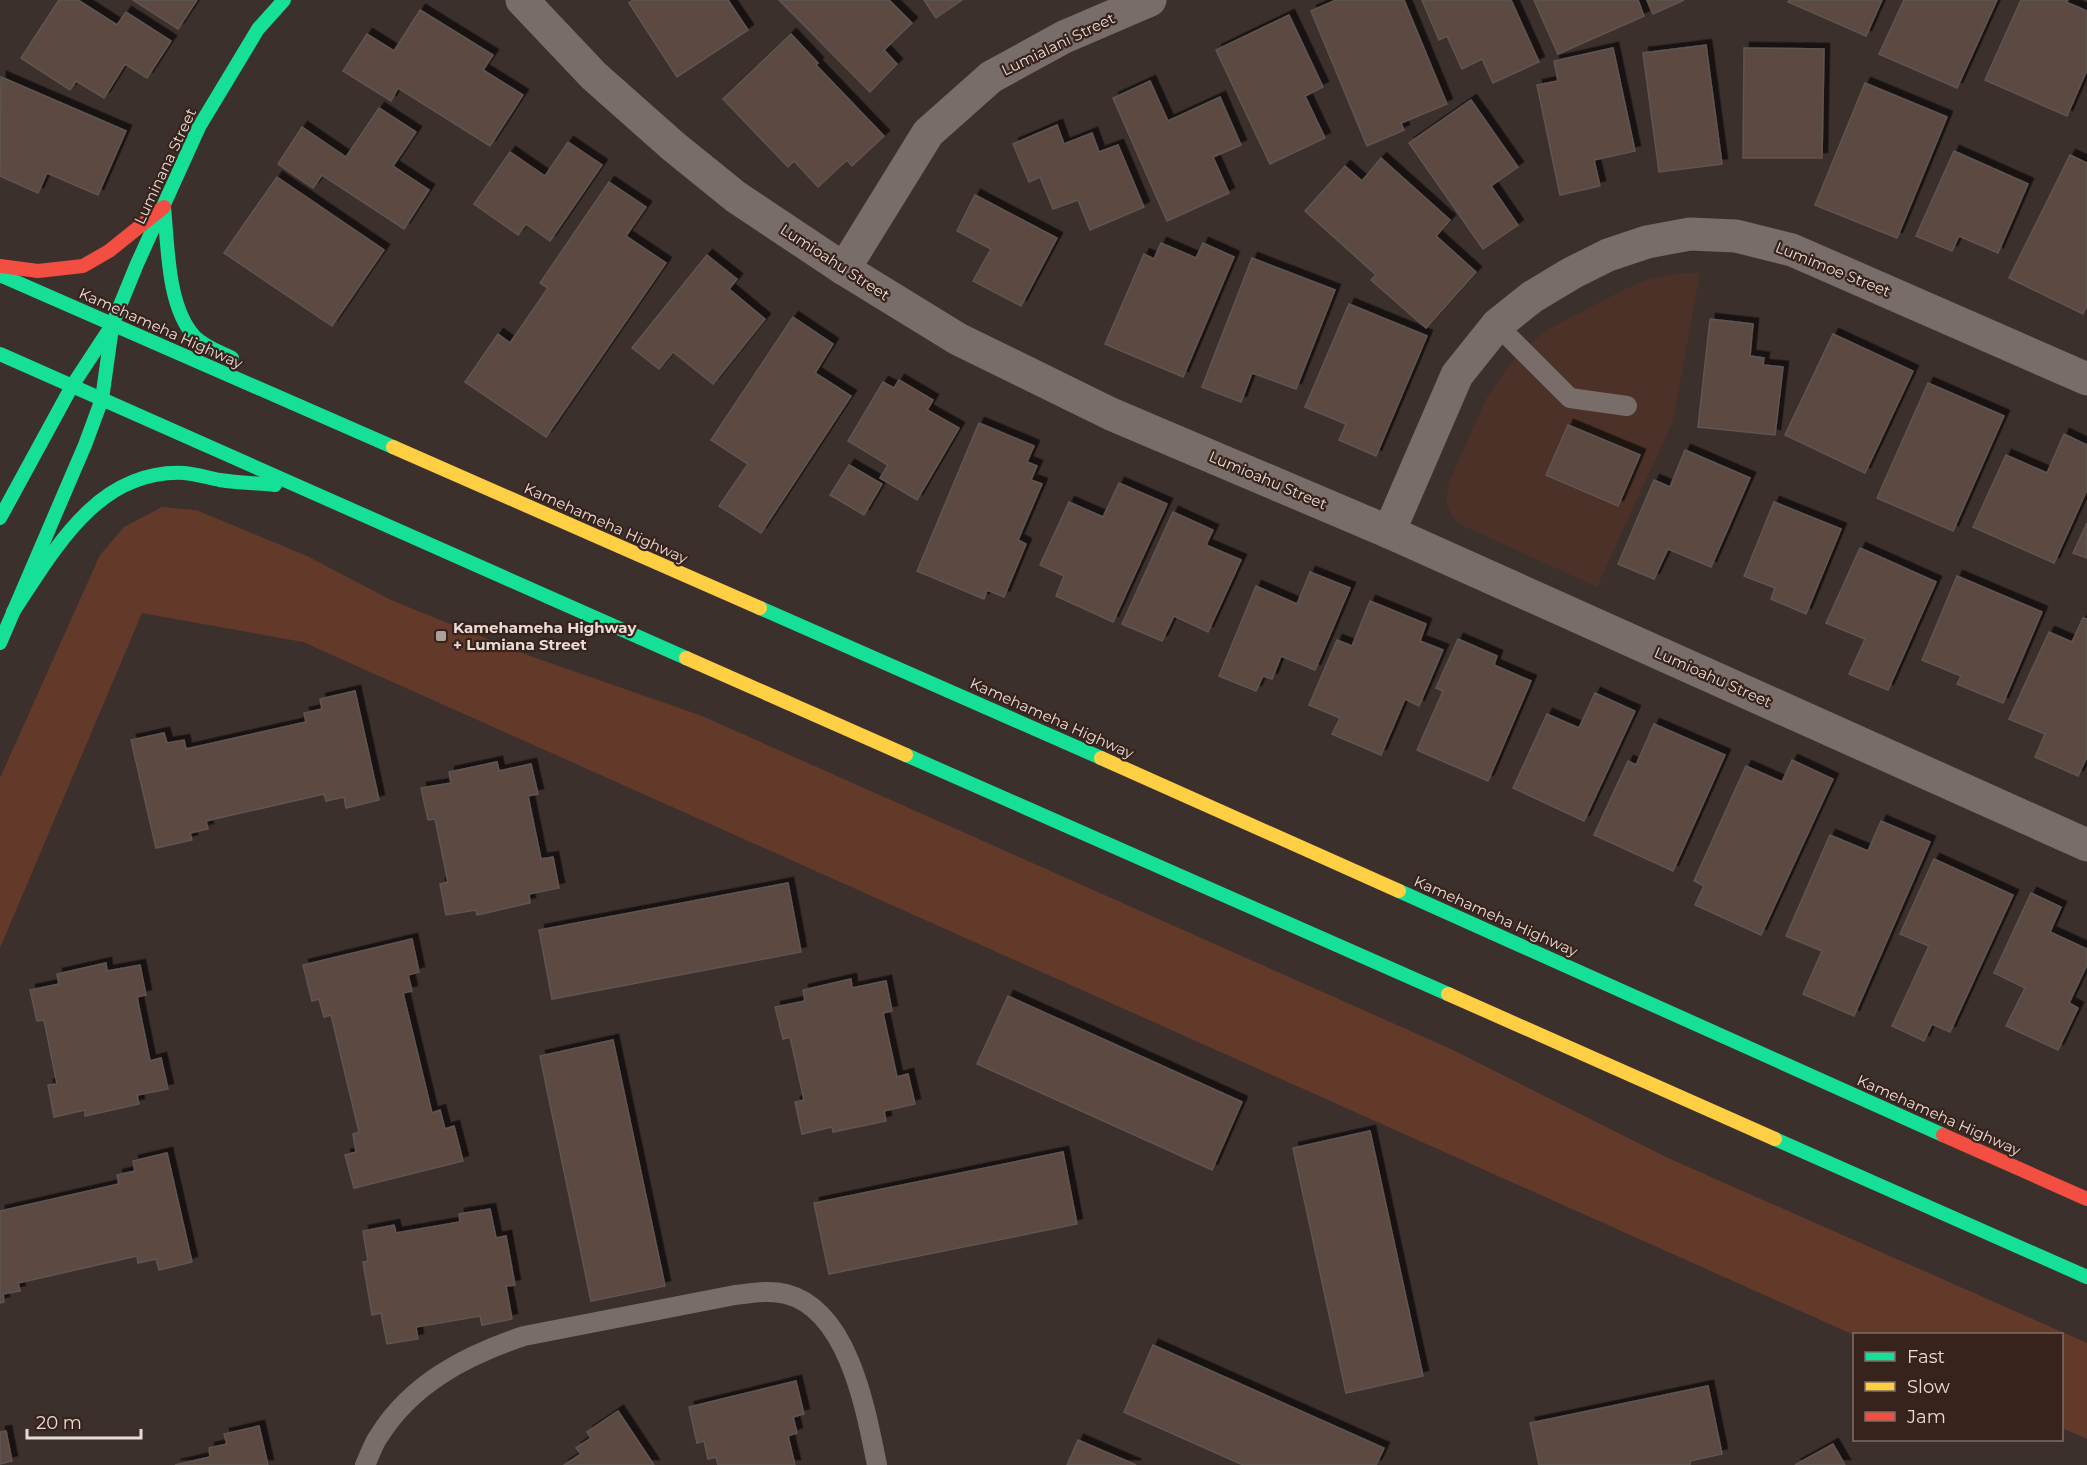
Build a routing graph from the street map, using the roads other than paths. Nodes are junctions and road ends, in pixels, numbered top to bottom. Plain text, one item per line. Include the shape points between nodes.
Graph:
1 (284, 0) edge
2 (522, 0) edge
3 (1150, 0) edge
4 (164, 207) junction
5 (0, 266) edge
6 (844, 269) junction
7 (0, 275) edge
8 (112, 324) junction
9 (1497, 324) junction
10 (0, 354) edge
11 (242, 363) dead end
12 (257, 373) dead end
13 (2087, 379) edge
14 (72, 386) junction
15 (102, 399) junction
16 (1627, 406) dead end
17 (304, 409) junction
18 (302, 487) junction
19 (0, 518) edge
20 (1389, 532) junction
21 (13, 612) junction
22 (0, 643) edge
23 (2087, 845) edge
24 (2087, 1199) edge
25 (2087, 1277) edge
26 (365, 1465) edge
27 (877, 1465) edge

1 - 4 main road, Luminana Street via 258,29 199,127
2 - 6 street, Lumioahu Street via 594,76 673,146 736,197
3 - 6 street, Lumialani Street via 1064,38 991,77 928,133
4 - 5 main road via 109,251 83,266 38,271
4 - 8 main road, Luminana Street
4 - 11 main road via 174,290 186,326 197,339
6 - 20 street, Lumioahu Street via 958,339 1111,414
7 - 8 main road, Kamehameha Highway
8 - 14 main road, Luminana Street
8 - 15 main road, Luminana Street
8 - 17 main road, Kamehameha Highway
9 - 13 street, Lumimoe Street via 1532,297 1608,255 1690,234 1736,236 1792,250
9 - 16 lane via 1570,398
9 - 20 street, Lumimoe Street via 1457,375
10 - 14 main road
12 - 17 main road
14 - 15 main road
14 - 19 main road, Luminana Street
15 - 18 main road
15 - 21 main road, Luminana Street
17 - 24 main road, Kamehameha Highway via 1043,732
18 - 21 main road via 184,473 131,480 94,504 75,523
18 - 25 main road
20 - 23 street, Lumioahu Street
21 - 22 main road, Luminana Street
26 - 27 lane via 377,1437 422,1387 445,1370 496,1345 524,1336 770,1291 789,1294 812,1307 842,1344 856,1375

